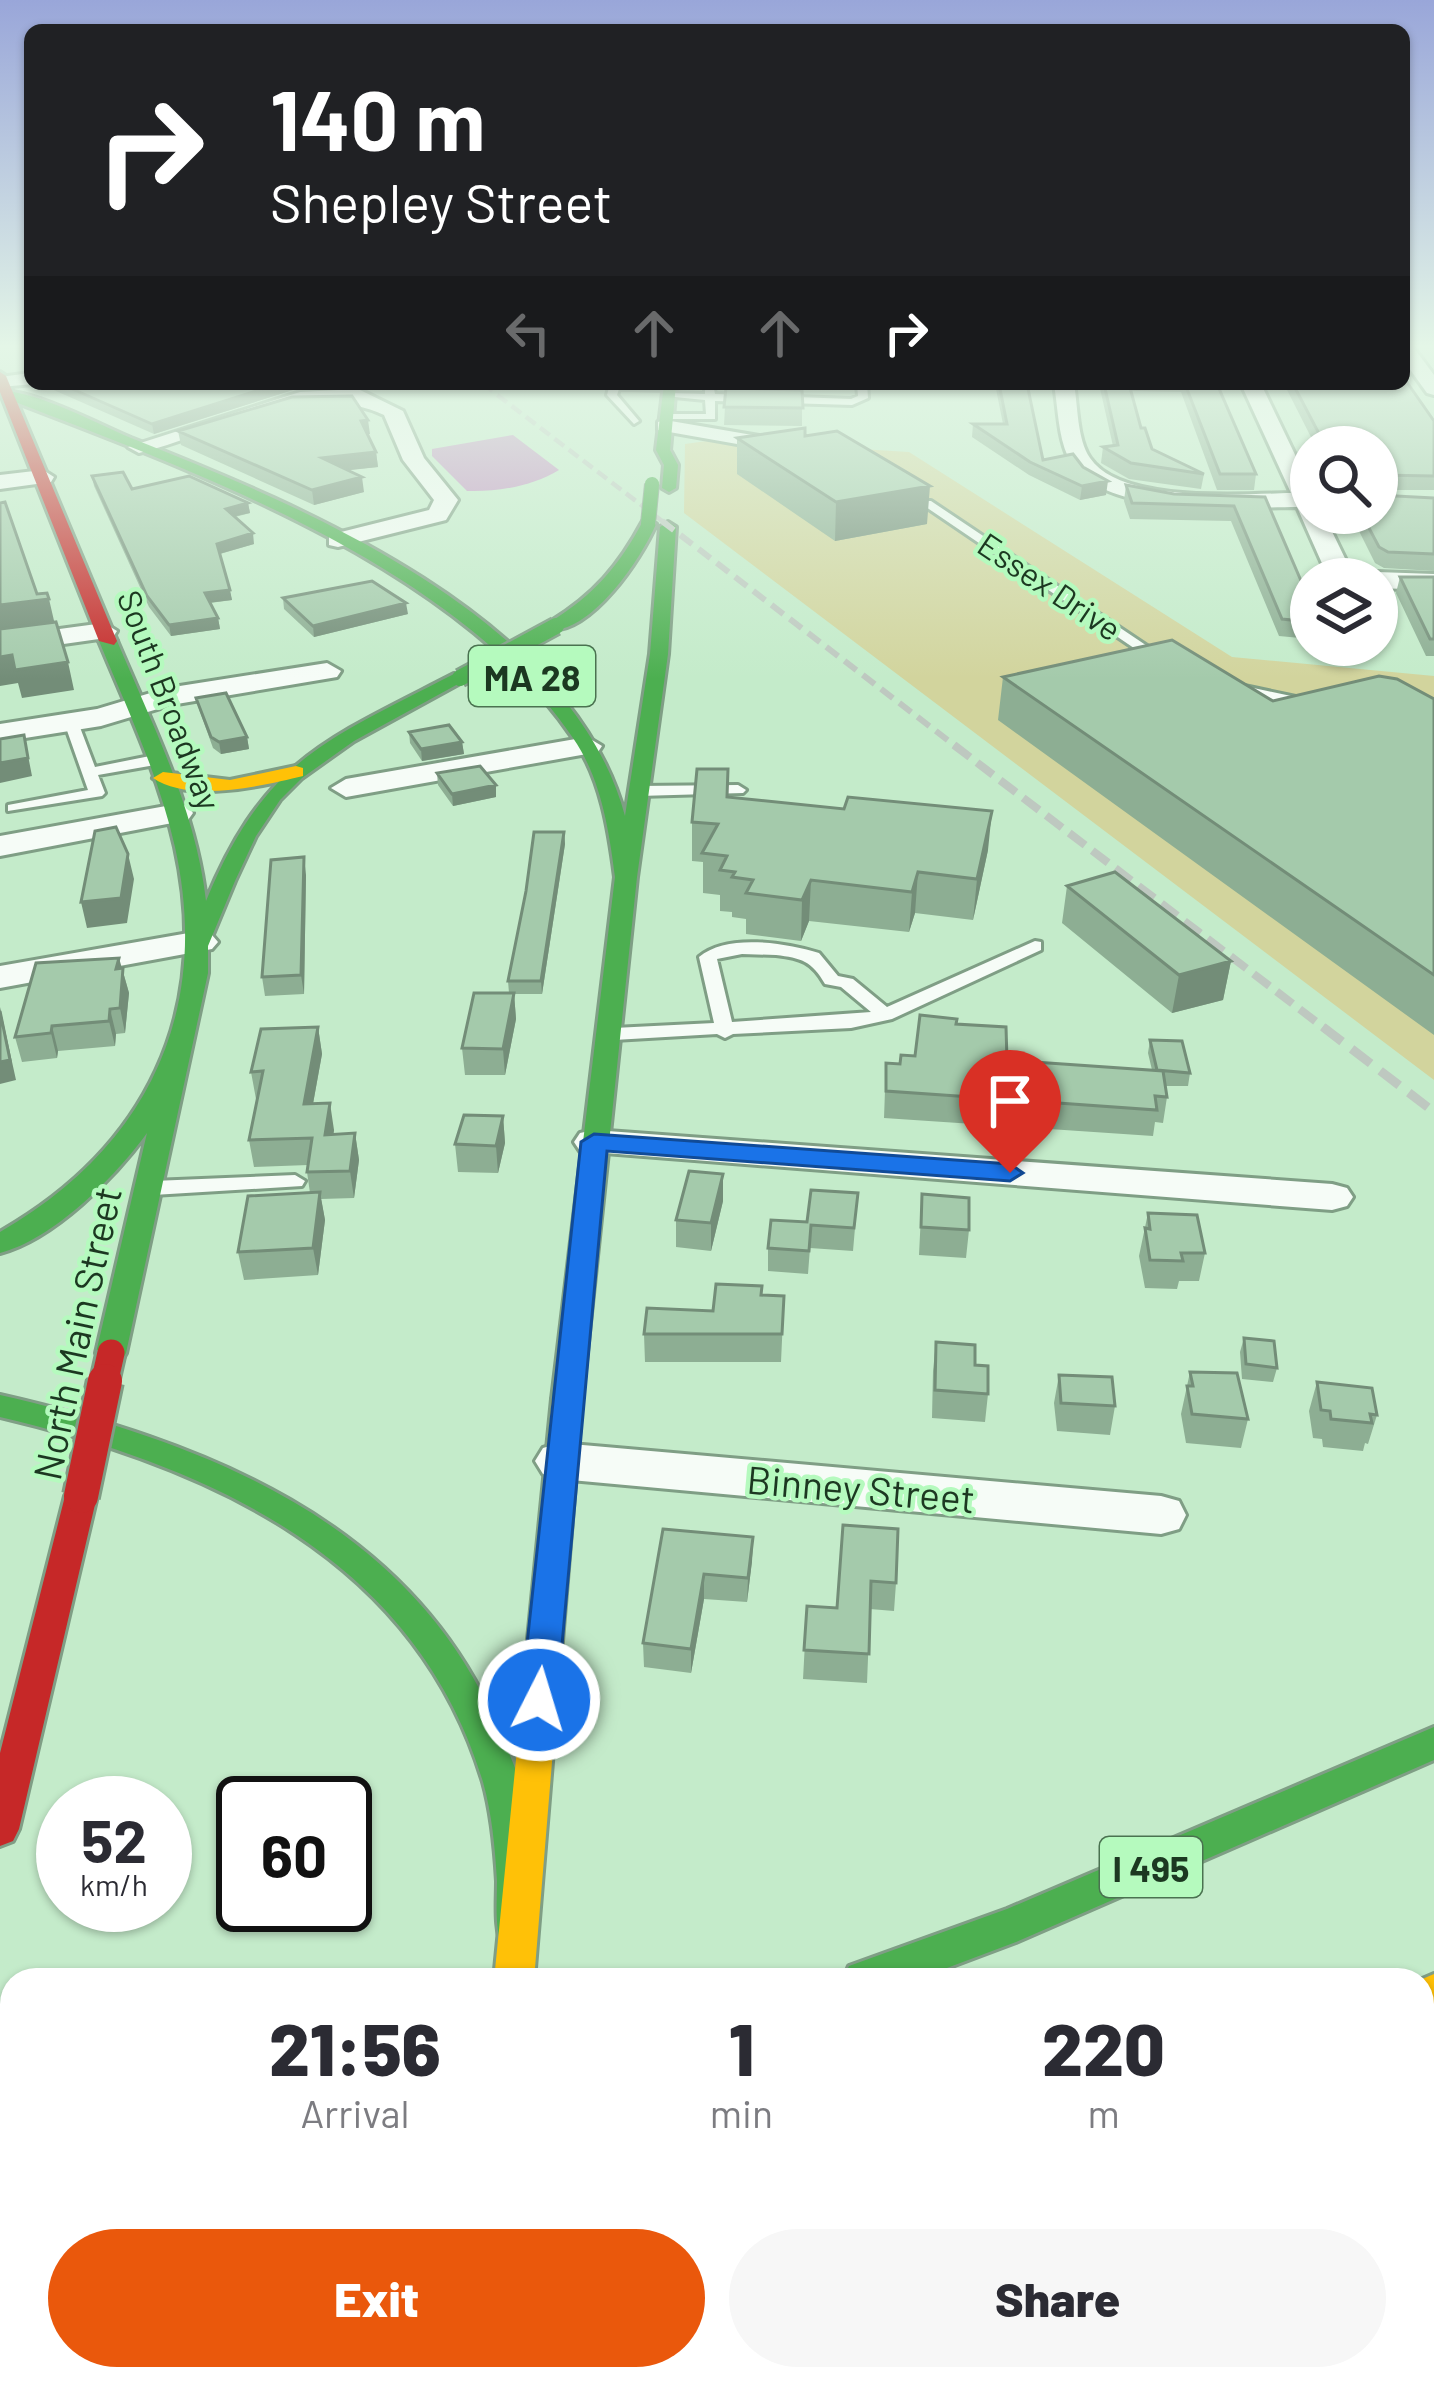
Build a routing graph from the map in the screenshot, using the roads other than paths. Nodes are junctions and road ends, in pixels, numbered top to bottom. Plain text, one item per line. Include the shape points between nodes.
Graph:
1 (34, 456) edge
2 (157, 456) edge
3 (412, 456) edge
4 (669, 456) edge
5 (1079, 456) edge
6 (43, 477) junction
7 (0, 482) edge
8 (917, 498) edge
9 (1290, 500) edge
10 (658, 526) junction
11 (338, 539) junction
12 (1398, 581) edge
13 (1434, 582) edge
14 (104, 632) junction
15 (0, 645) edge
16 (1184, 670) edge
17 (327, 671) dead end
18 (1223, 685) edge
19 (132, 707) junction
20 (1325, 707) edge
21 (71, 722) junction
22 (0, 733) edge
23 (587, 746) junction
24 (159, 769) junction
25 (90, 772) junction
26 (296, 772) junction
27 (346, 788) dead end
28 (639, 790) junction
29 (738, 790) dead end
30 (14, 808) dead end
31 (177, 813) junction
32 (0, 846) edge
33 (626, 878) junction
34 (200, 942) junction
35 (1035, 946) dead end
36 (0, 977) edge
37 (885, 1015) junction
38 (608, 1027) junction
39 (725, 1032) junction
40 (174, 1063) junction
41 (594, 1142) junction
42 (295, 1181) dead end
43 (147, 1188) junction
44 (1332, 1197) dead end
45 (0, 1244) edge
46 (0, 1406) edge
47 (560, 1461) junction
48 (1161, 1515) dead end
49 (1434, 1743) edge
50 (0, 1829) edge
51 (518, 1939) junction
52 (515, 1968) edge
53 (896, 1968) edge

1 - 6 main road, South Broadway
2 - 11 main road, MA 28
3 - 11 street via 445,506
4 - 10 main road
5 - 9 street via 1101,478 1176,497
6 - 7 street
6 - 14 main road, South Broadway
8 - 16 lane, Essex Drive
10 - 26 main road, bridge via 617,584 556,626
10 - 28 main road via 659,654
11 - 23 main road, MA 28 via 521,665
12 - 13 street
14 - 15 street
14 - 19 main road, South Broadway
17 - 19 street
18 - 20 lane
19 - 21 street
19 - 24 main road, South Broadway
21 - 22 street
21 - 25 lane
23 - 27 street
23 - 33 main road, MA 28 via 614,806
24 - 25 lane
24 - 26 main road via 224,788
24 - 31 main road, South Broadway
25 - 30 lane via 97,793
26 - 34 main road via 242,843
28 - 29 lane
28 - 33 main road
31 - 32 street
31 - 34 main road, South Broadway
33 - 38 main road, MA 28
34 - 36 street
34 - 40 main road, South Broadway
35 - 37 lane
37 - 39 lane
37 - 39 lane via 847,983 831,980 810,955 724,948 708,957
38 - 39 lane
38 - 41 main road, MA 28
40 - 43 main road, North Main Street
40 - 45 main road via 155,1106 105,1172
41 - 44 street
41 - 47 main road, MA 28
42 - 43 lane
43 - 50 main road, North Main Street, bridge
46 - 51 main road via 134,1436 233,1475 320,1528 396,1596 454,1675 499,1771
47 - 48 street, Binney Street
47 - 51 main road, MA 28
49 - 53 main road, I 495
51 - 52 main road, MA 28

